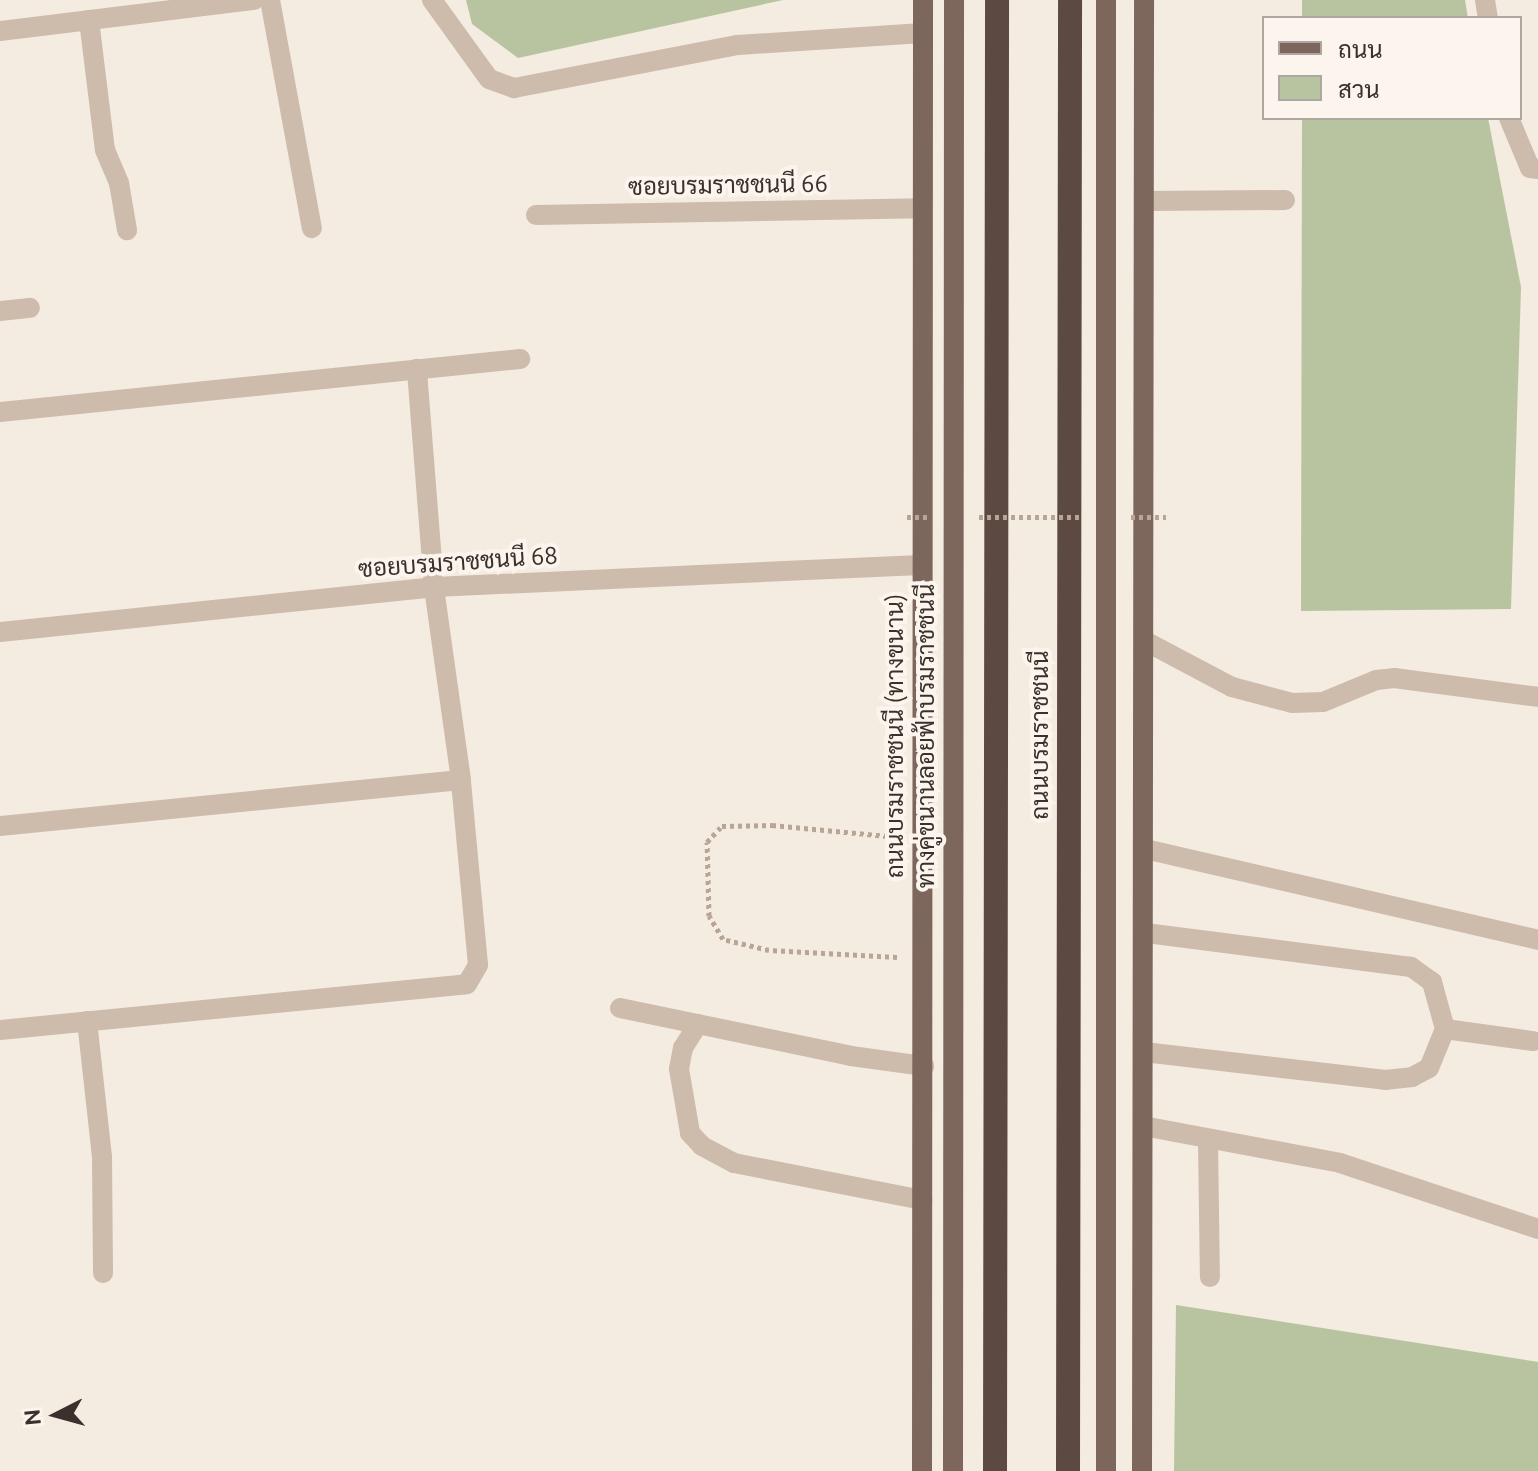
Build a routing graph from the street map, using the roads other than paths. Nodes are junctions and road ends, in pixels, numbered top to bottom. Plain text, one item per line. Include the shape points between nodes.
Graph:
1 (254, 0) edge
2 (270, 0) edge
3 (432, 0) edge
4 (923, 0) edge
5 (954, 0) edge
6 (997, 0) edge
7 (1070, 0) edge
8 (1106, 0) edge
9 (1144, 0) edge
10 (89, 20) junction
11 (0, 31) edge
12 (923, 33) junction
13 (1510, 120) edge
14 (1534, 168) edge
15 (1285, 200) dead end
16 (1145, 201) junction
17 (922, 208) junction
18 (536, 215) dead end
19 (312, 228) dead end
20 (127, 230) dead end
21 (30, 308) dead end
22 (0, 311) edge
23 (520, 359) dead end
24 (417, 369) junction
25 (0, 412) edge
26 (921, 565) junction
27 (434, 587) junction
28 (0, 632) edge
29 (1145, 641) junction
30 (1538, 697) edge
31 (461, 780) junction
32 (0, 826) edge
33 (1145, 849) junction
34 (1145, 933) junction
35 (1538, 940) edge
36 (620, 1008) dead end
37 (87, 1021) junction
38 (698, 1024) junction
39 (1445, 1029) junction
40 (0, 1030) edge
41 (1533, 1041) dead end
42 (1144, 1052) junction
43 (924, 1066) junction
44 (1143, 1126) junction
45 (1208, 1140) junction
46 (922, 1200) junction
47 (1538, 1229) edge
48 (103, 1273) dead end
49 (1210, 1277) dead end
50 (922, 1471) edge
51 (953, 1471) edge
52 (995, 1471) edge
53 (1068, 1471) edge
54 (1106, 1471) edge
55 (1142, 1471) edge

1 - 10 street
2 - 19 street
3 - 12 street via 489,79 514,88 738,45
4 - 12 main road, ถนนบรมราชชนนี (ทางขนาน)
5 - 51 main road, ทางคู่ขนานลอยฟ้าบรมราชชนนี, bridge
6 - 52 highway, ถนนบรมราชชนนี
7 - 53 highway, ถนนบรมราชชนนี
8 - 54 main road, bridge
9 - 16 main road
10 - 11 street
10 - 20 street via 105,150 119,183
12 - 17 main road, ถนนบรมราชชนนี (ทางขนาน)
13 - 14 street
15 - 16 street
16 - 29 main road
17 - 18 street, ซอยบรมราชชนนี 66
17 - 26 main road, ถนนบรมราชชนนี (ทางขนาน)
21 - 22 street
23 - 24 street
24 - 25 street
24 - 27 street
26 - 27 street, ซอยบรมราชชนนี 68
26 - 43 main road, ถนนบรมราชชนนี (ทางขนาน)
27 - 28 street, ซอยบรมราชชนนี 68
27 - 31 street
29 - 30 street via 1232,687 1292,703 1323,702 1394,678
29 - 33 main road
31 - 32 street
31 - 37 street via 478,965 467,984
33 - 34 main road
33 - 35 street
34 - 39 street via 1411,967 1432,982
34 - 42 main road
36 - 38 street
37 - 40 street
37 - 48 street via 102,1157
38 - 43 street
38 - 46 street via 683,1048 679,1069 690,1133 702,1146 734,1163
39 - 41 street
39 - 42 street via 1429,1068 1412,1077 1385,1080
42 - 44 main road
43 - 46 main road, ถนนบรมราชชนนี (ทางขนาน)
44 - 45 street
44 - 55 main road
45 - 47 street via 1340,1163
45 - 49 street
46 - 50 main road, ถนนบรมราชชนนี (ทางขนาน)

